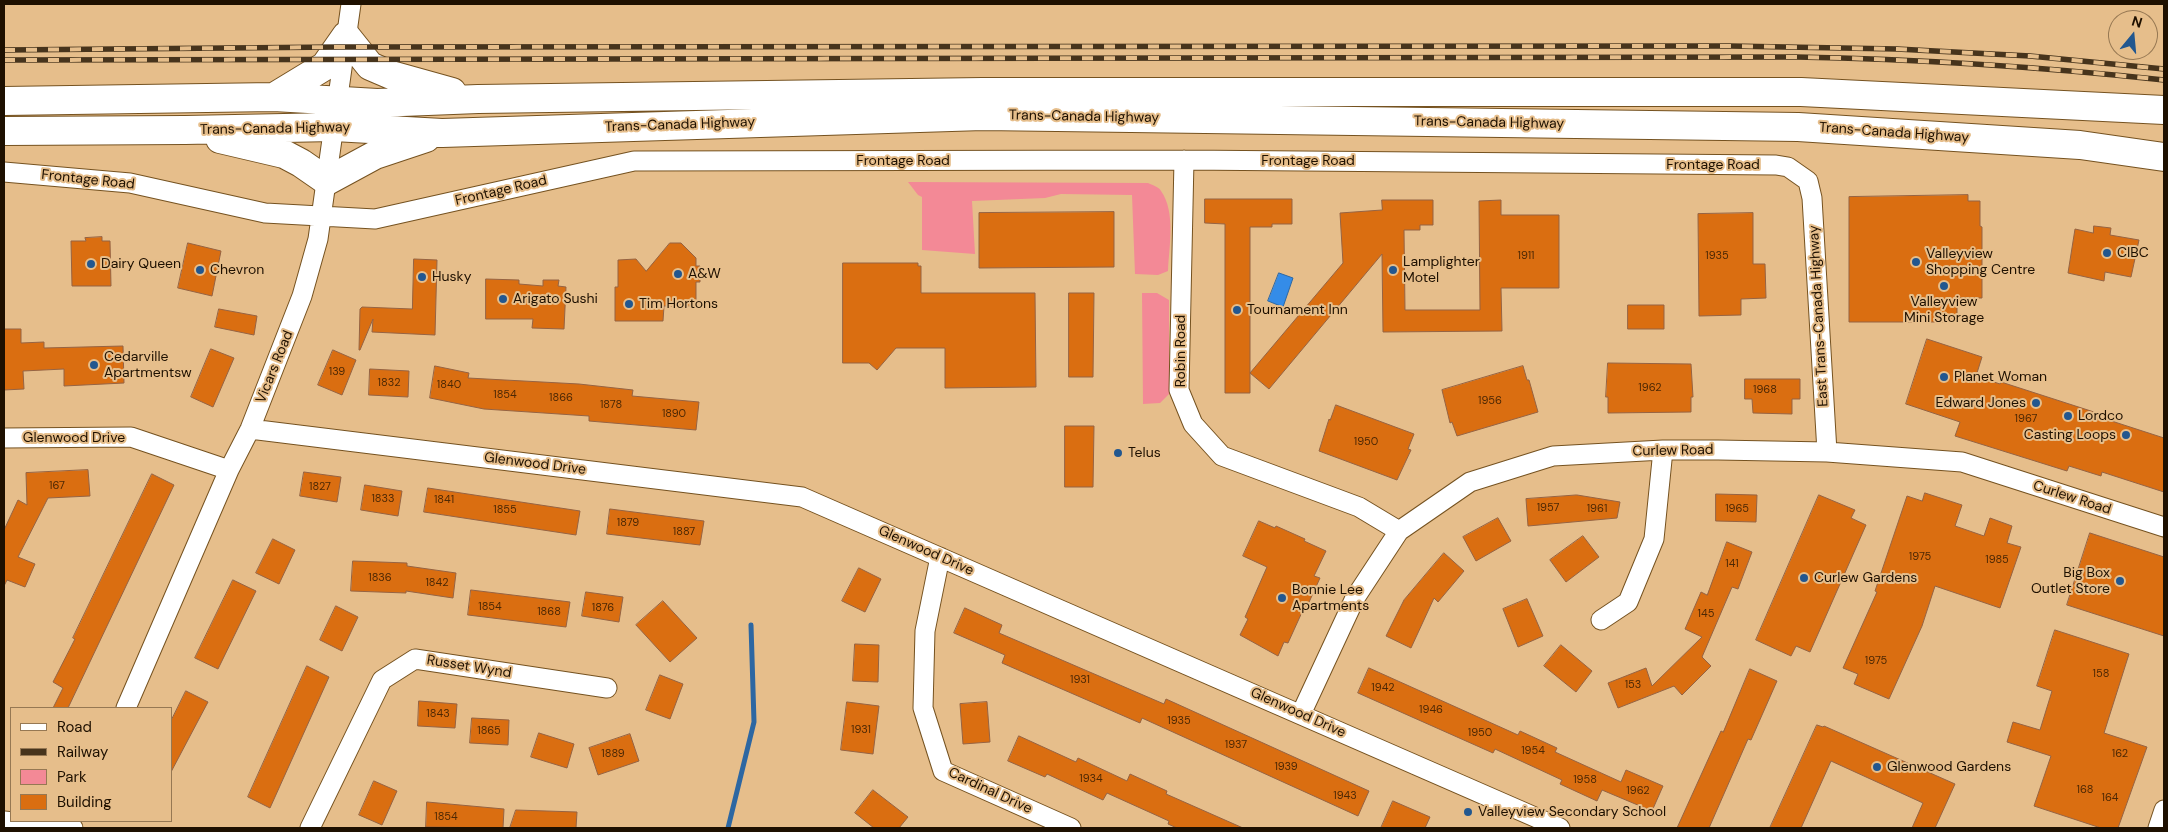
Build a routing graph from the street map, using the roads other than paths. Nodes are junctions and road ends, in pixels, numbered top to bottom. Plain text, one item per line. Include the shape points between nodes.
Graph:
1 (351, 4) edge
2 (346, 36) junction
3 (274, 97) junction
4 (478, 100) junction
5 (4, 101) edge
6 (2164, 110) edge
7 (336, 114) junction
8 (185, 130) junction
9 (4, 131) edge
10 (442, 133) junction
11 (2080, 144) junction
12 (2164, 157) edge
13 (1184, 160) junction
14 (2164, 162) edge
15 (4, 172) edge
16 (326, 181) junction
17 (1808, 181) joint
18 (322, 216) junction
19 (250, 429) junction
20 (4, 439) edge
21 (1663, 450) junction
22 (1827, 452) junction
23 (229, 470) junction
24 (2164, 527) edge
25 (1399, 531) junction
26 (940, 557) junction
27 (1601, 620) dead end
28 (607, 688) dead end
29 (126, 707) edge
30 (1301, 714) junction
31 (2164, 810) edge
32 (14, 822) edge
33 (74, 828) edge
34 (310, 828) edge
35 (1071, 828) edge
36 (1560, 828) edge
37 (2158, 828) edge

1 - 2 street, Vicars Road
2 - 3 highway via 325,66
2 - 4 highway via 364,60 381,71
2 - 7 street, Vicars Road
3 - 5 highway, Trans-Canada Highway
3 - 7 highway, Trans-Canada Highway
4 - 6 highway, Trans-Canada Highway via 984,92 1801,92
4 - 7 highway, Trans-Canada Highway via 377,103
7 - 8 highway, Trans-Canada Highway
7 - 10 highway, Trans-Canada Highway
7 - 16 street, Vicars Road
8 - 9 highway, Trans-Canada Highway
8 - 16 highway via 284,154
10 - 11 highway, Trans-Canada Highway via 984,116 1798,127
10 - 16 highway via 375,155
11 - 12 highway, Trans-Canada Highway
11 - 14 highway
13 - 17 street, Frontage Road via 1776,165 1788,167
13 - 18 street, Frontage Road via 634,161 375,219
13 - 25 street, Robin Road via 1179,390 1193,424 1222,456 1359,507
15 - 18 street, Frontage Road via 130,183 265,212
16 - 18 street, Vicars Road
17 - 22 street, East Trans-Canada Highway
18 - 19 street, Vicars Road via 302,296
19 - 23 street, Vicars Road
19 - 26 street, Glenwood Drive via 802,497
20 - 23 street, Glenwood Drive via 131,437
21 - 22 street, Curlew Road
21 - 25 street, Curlew Road via 1553,456 1470,482
21 - 27 street via 1654,539 1628,602
22 - 24 street, Curlew Road via 1962,462
23 - 29 street, Vicars Road
25 - 30 street, Curlew Road via 1354,598
26 - 30 street, Glenwood Drive
26 - 35 street, Cardinal Drive via 925,630 923,708 943,771
28 - 34 street, Russet Wynd via 415,659 382,680
30 - 36 street, Glenwood Drive
31 - 37 street
32 - 33 street

